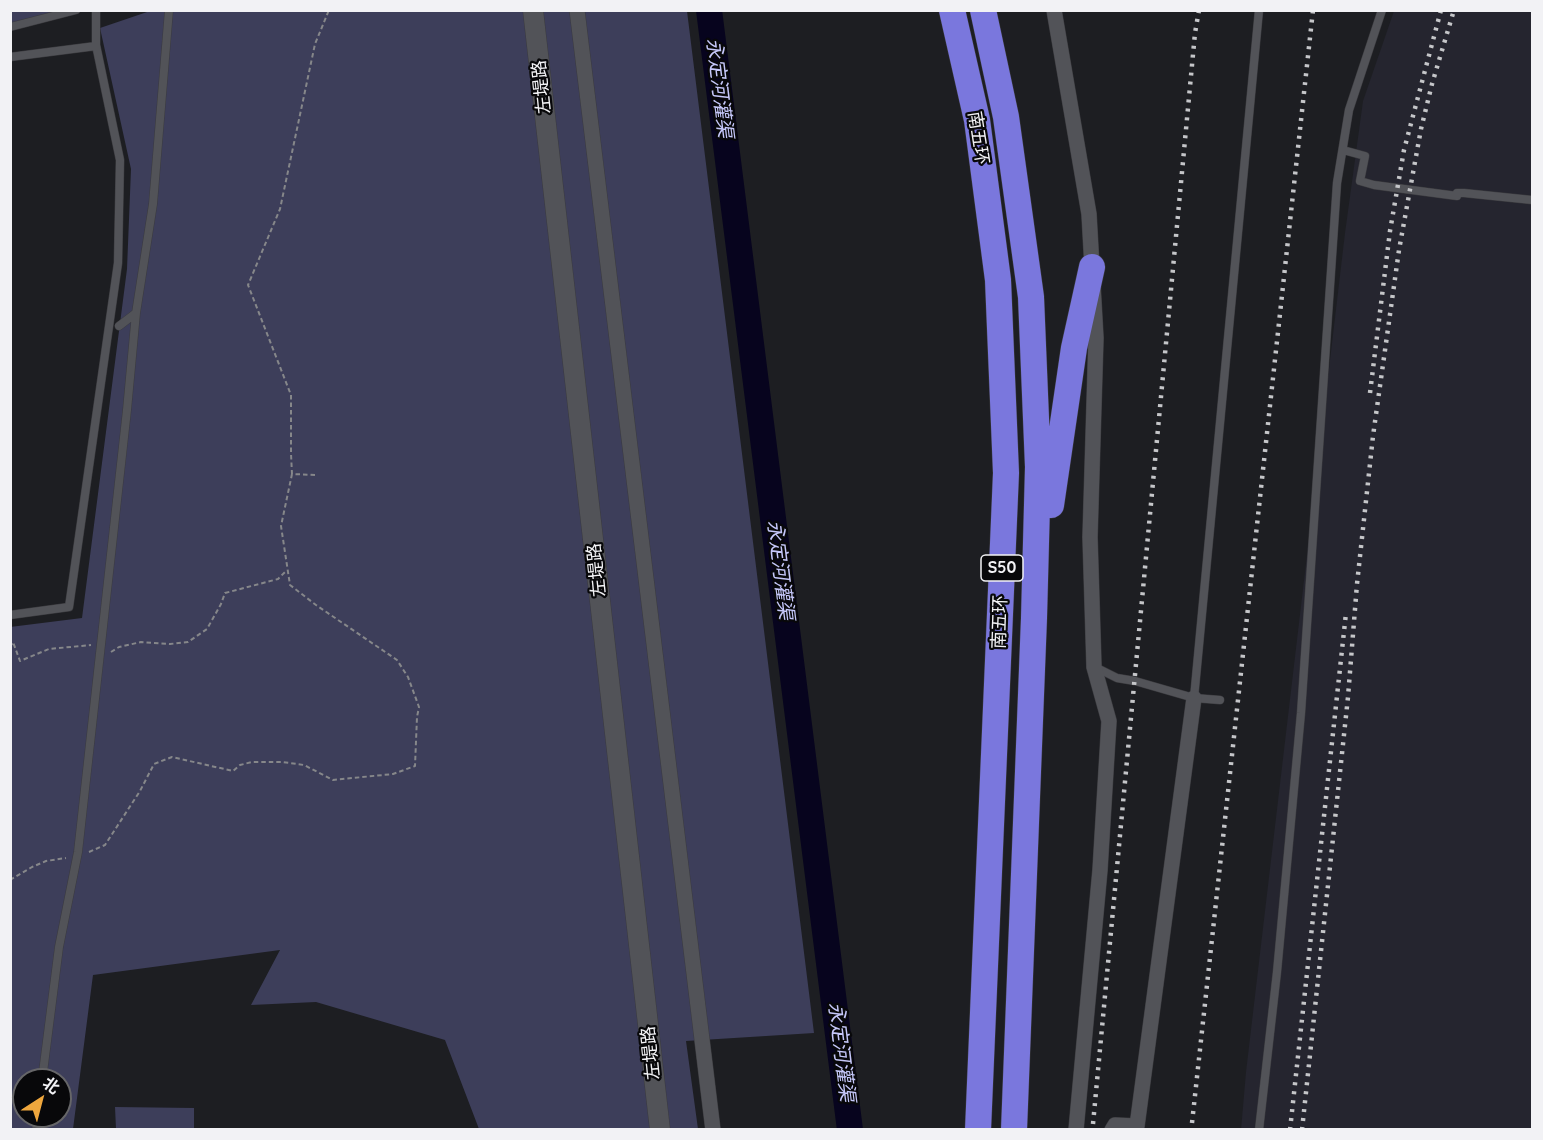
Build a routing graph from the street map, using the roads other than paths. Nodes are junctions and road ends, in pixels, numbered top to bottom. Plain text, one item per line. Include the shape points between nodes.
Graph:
1 (76, 10) edge
2 (96, 10) edge
3 (170, 10) edge
4 (533, 10) edge
5 (577, 10) edge
6 (952, 10) edge
7 (983, 10) edge
8 (1054, 10) edge
9 (1259, 10) edge
10 (1382, 10) edge
11 (10, 27) edge
12 (96, 45) junction
13 (10, 57) edge
14 (1342, 150) junction
15 (1533, 200) edge
16 (1092, 267) junction
17 (136, 313) junction
18 (119, 326) dead end
19 (10, 615) edge
20 (1034, 618) junction
21 (1094, 667) junction
22 (1194, 698) junction
23 (1220, 700) dead end
24 (44, 1068) edge
25 (660, 1130) edge
26 (713, 1130) edge
27 (978, 1130) edge
28 (1014, 1130) edge
29 (1076, 1130) edge
30 (1112, 1130) edge
31 (1259, 1130) edge

1 - 11 lane
2 - 12 lane
3 - 17 lane via 153,204
4 - 25 main road, 左堤路
5 - 26 street
6 - 27 highway, 南五环 / S50 via 977,120 998,280 1006,473
7 - 20 highway, 南五环 / S50 via 1006,117 1031,297 1038,467
8 - 16 street via 1089,214
9 - 22 lane
10 - 14 lane via 1349,110
12 - 13 lane
12 - 19 lane via 120,160 118,263 69,606
14 - 15 lane via 1365,156 1360,181 1374,185 1457,196 1464,192
14 - 31 lane via 1301,713
16 - 20 highway via 1074,348
16 - 21 street via 1096,338 1090,537
17 - 18 lane
17 - 24 lane via 77,857 59,947
20 - 28 highway, 南五环 / S50
21 - 22 lane via 1117,678
21 - 29 street via 1109,721 1100,870
22 - 23 lane
22 - 30 street via 1137,1126 1115,1125

